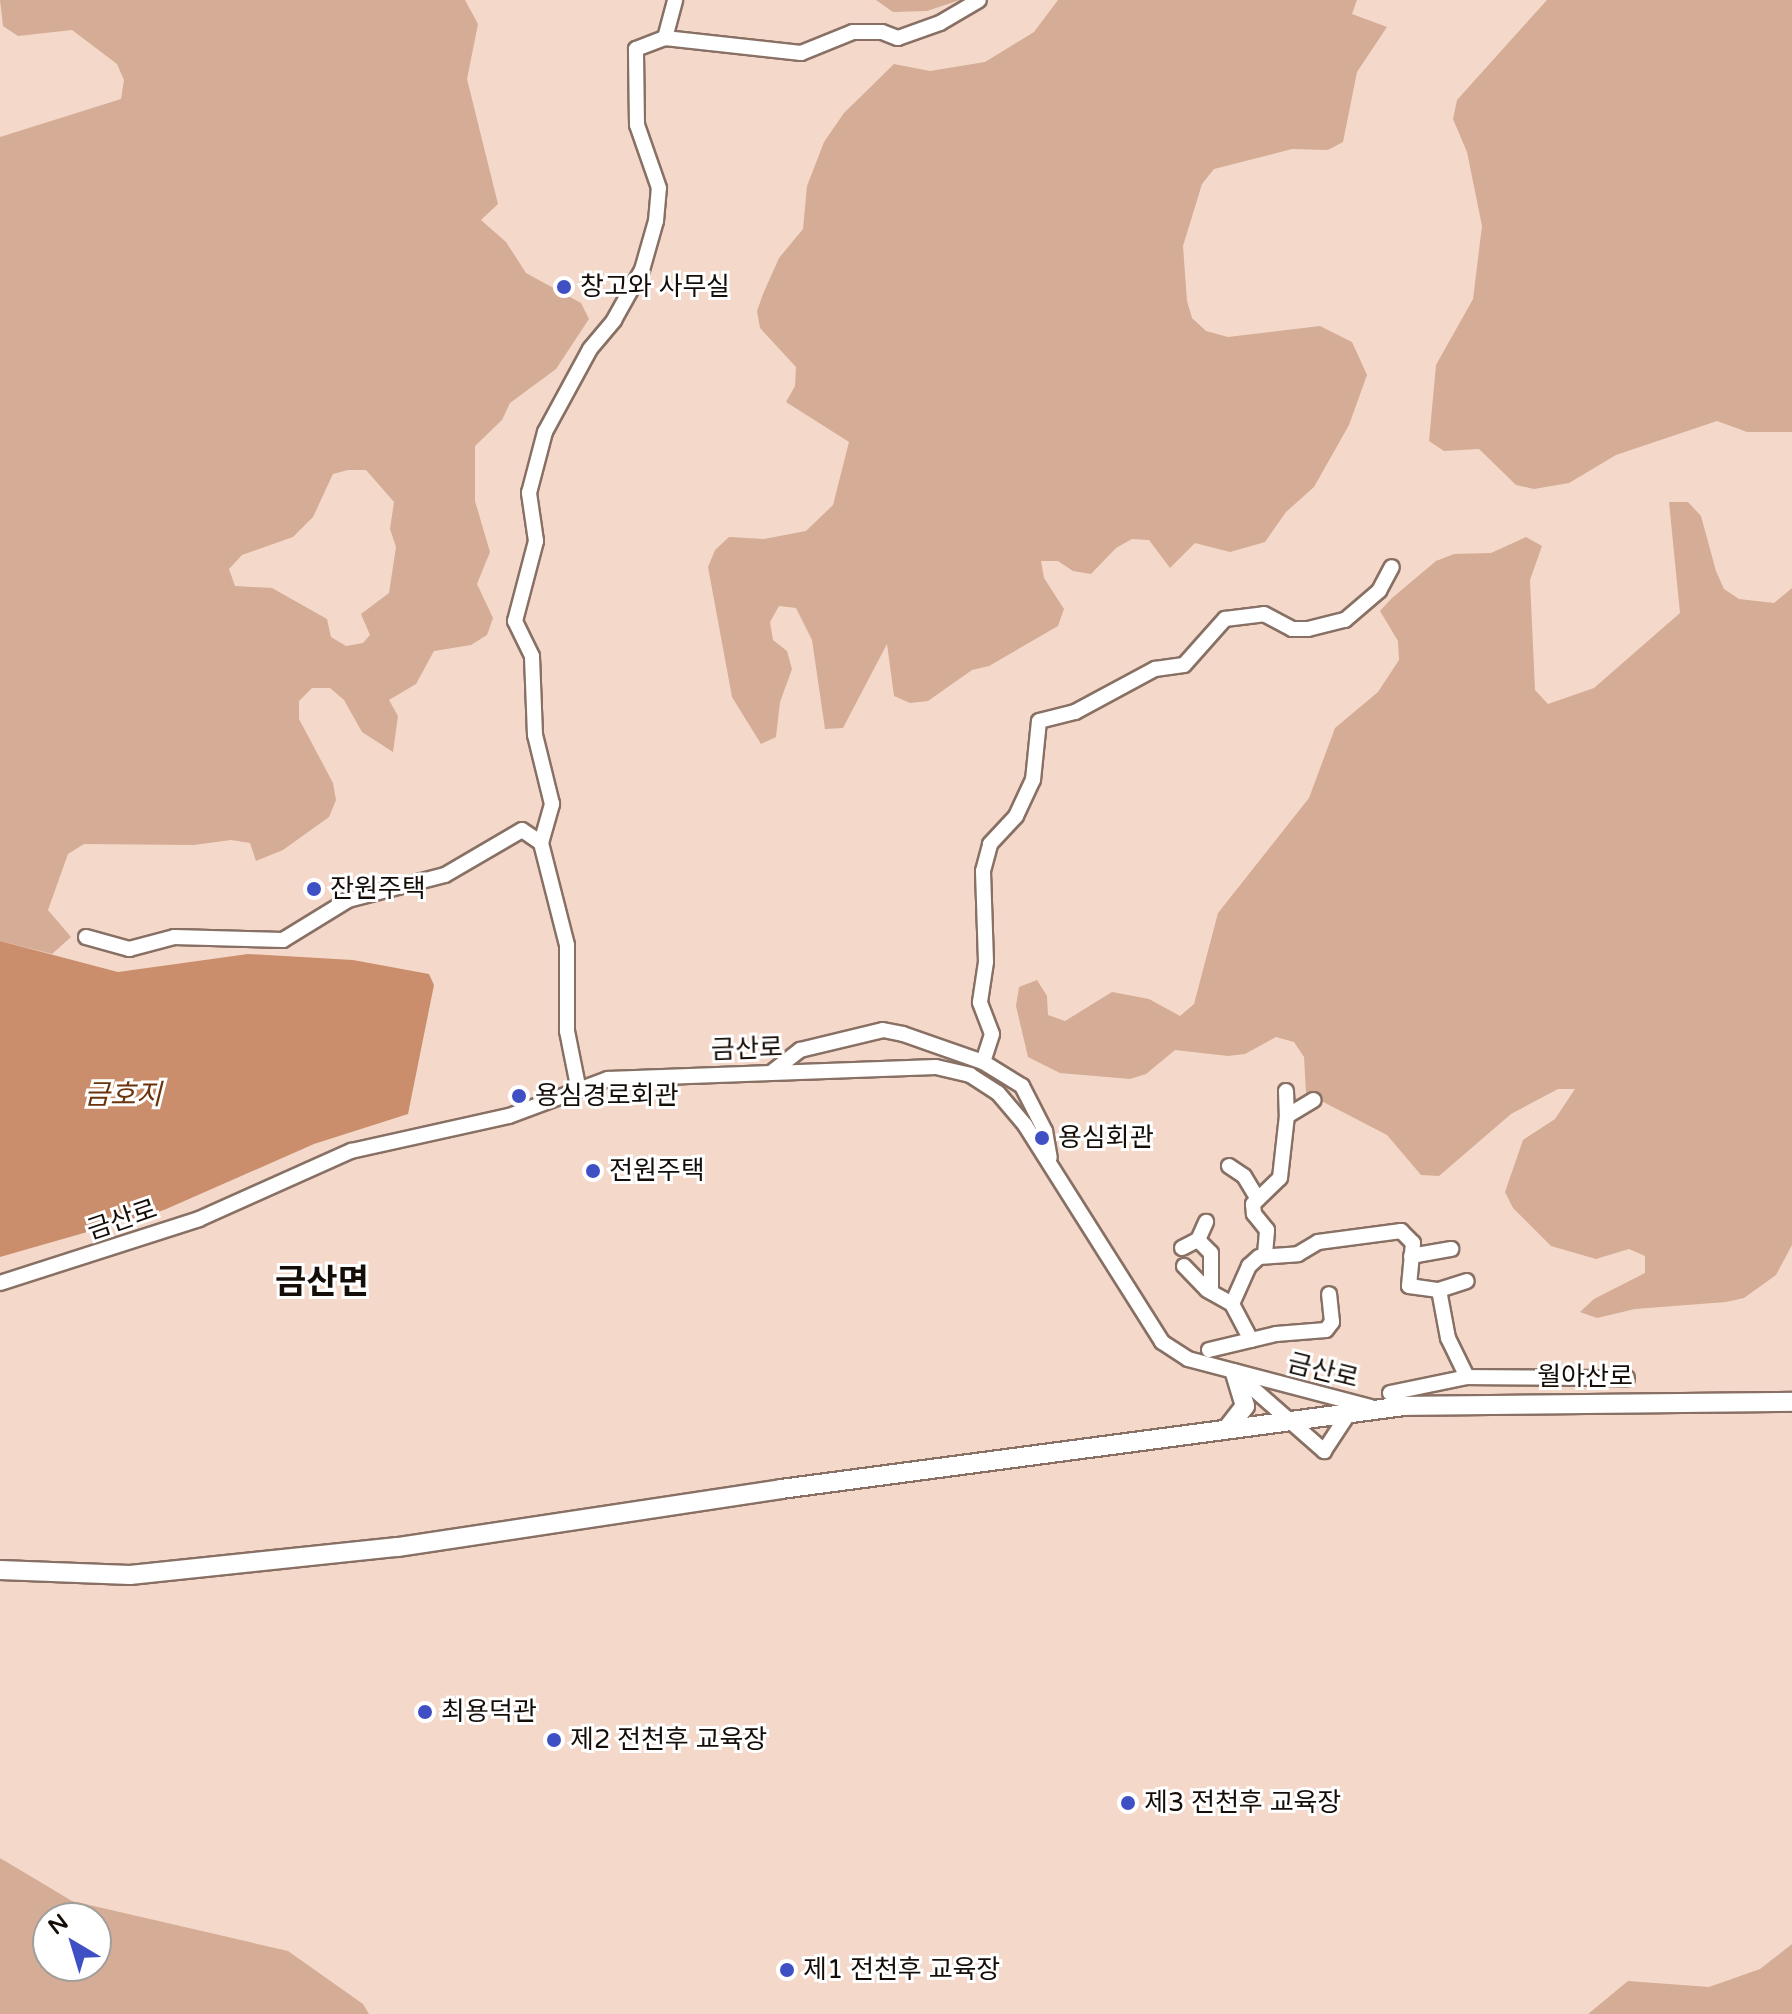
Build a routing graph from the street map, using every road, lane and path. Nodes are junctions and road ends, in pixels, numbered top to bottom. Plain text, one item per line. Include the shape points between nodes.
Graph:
1 (675, 0) edge
2 (979, 0) edge
3 (665, 38) junction
4 (1392, 567) dead end
5 (541, 843) junction
6 (86, 937) dead end
7 (983, 1062) junction
8 (772, 1072) junction
9 (578, 1086) junction
10 (1286, 1091) dead end
11 (1314, 1100) dead end
12 (1287, 1116) junction
13 (1050, 1161) junction
14 (1229, 1166) dead end
15 (1258, 1199) junction
16 (1206, 1222) dead end
17 (1198, 1240) junction
18 (1182, 1248) dead end
19 (1451, 1249) dead end
20 (1265, 1254) junction
21 (1411, 1256) junction
22 (1184, 1266) dead end
23 (1467, 1281) dead end
24 (0, 1283) edge
25 (1439, 1290) junction
26 (1211, 1292) junction
27 (1329, 1294) dead end
28 (1232, 1304) junction
29 (1251, 1340) junction
30 (1209, 1350) dead end
31 (1235, 1373) junction
32 (1467, 1377) junction
33 (1627, 1378) dead end
34 (1390, 1393) dead end
35 (1792, 1402) edge
36 (1379, 1409) junction
37 (1349, 1413) junction
38 (1292, 1420) junction
39 (1227, 1429) junction
40 (0, 1570) edge

1 - 3 street
2 - 3 street via 940,23 898,38 853,32 801,53
3 - 5 street via 636,49 637,125 659,188 642,270 614,320 590,349 545,432 529,493 536,541 515,621 532,656 535,735 552,804
4 - 7 street via 1379,591 1345,620 1300,629 1264,614 1225,619 1184,665 1155,669 1075,712 1039,721 1033,780 1016,816 990,844 983,871 986,962 980,1002 992,1034
5 - 6 street via 522,830 445,875 348,900 283,940 174,937 129,949
5 - 9 street via 567,945 567,1031
7 - 8 street via 883,1030 800,1050
7 - 13 street via 1022,1086 1033,1101
8 - 9 street, 금산로 via 631,1076
8 - 13 street, 금산로 via 936,1067 970,1075 998,1093
9 - 24 street, 금산로 via 509,1116 351,1151 199,1219
10 - 12 street
11 - 12 street
12 - 15 street via 1280,1178
13 - 31 street, 금산로 via 1151,1330 1188,1359
14 - 15 street via 1244,1176
15 - 20 street via 1253,1209 1267,1230
16 - 17 street
17 - 18 street
17 - 26 street via 1211,1253
19 - 21 street
20 - 21 street via 1292,1255 1318,1242 1401,1231 1411,1237
20 - 28 street via 1249,1266
21 - 25 street via 1409,1286
22 - 26 street
23 - 25 street
25 - 32 street via 1448,1338
26 - 28 street
27 - 29 street via 1331,1327
28 - 29 street
29 - 30 street
31 - 36 street, 금산로
31 - 38 street
31 - 39 main road via 1245,1406
32 - 33 street
32 - 34 street
35 - 36 main road, 월아산로
36 - 37 main road, 월아산로
37 - 38 main road, 월아산로
37 - 38 street via 1324,1451
38 - 39 main road, 월아산로
39 - 40 main road, 월아산로 via 398,1547 130,1575

